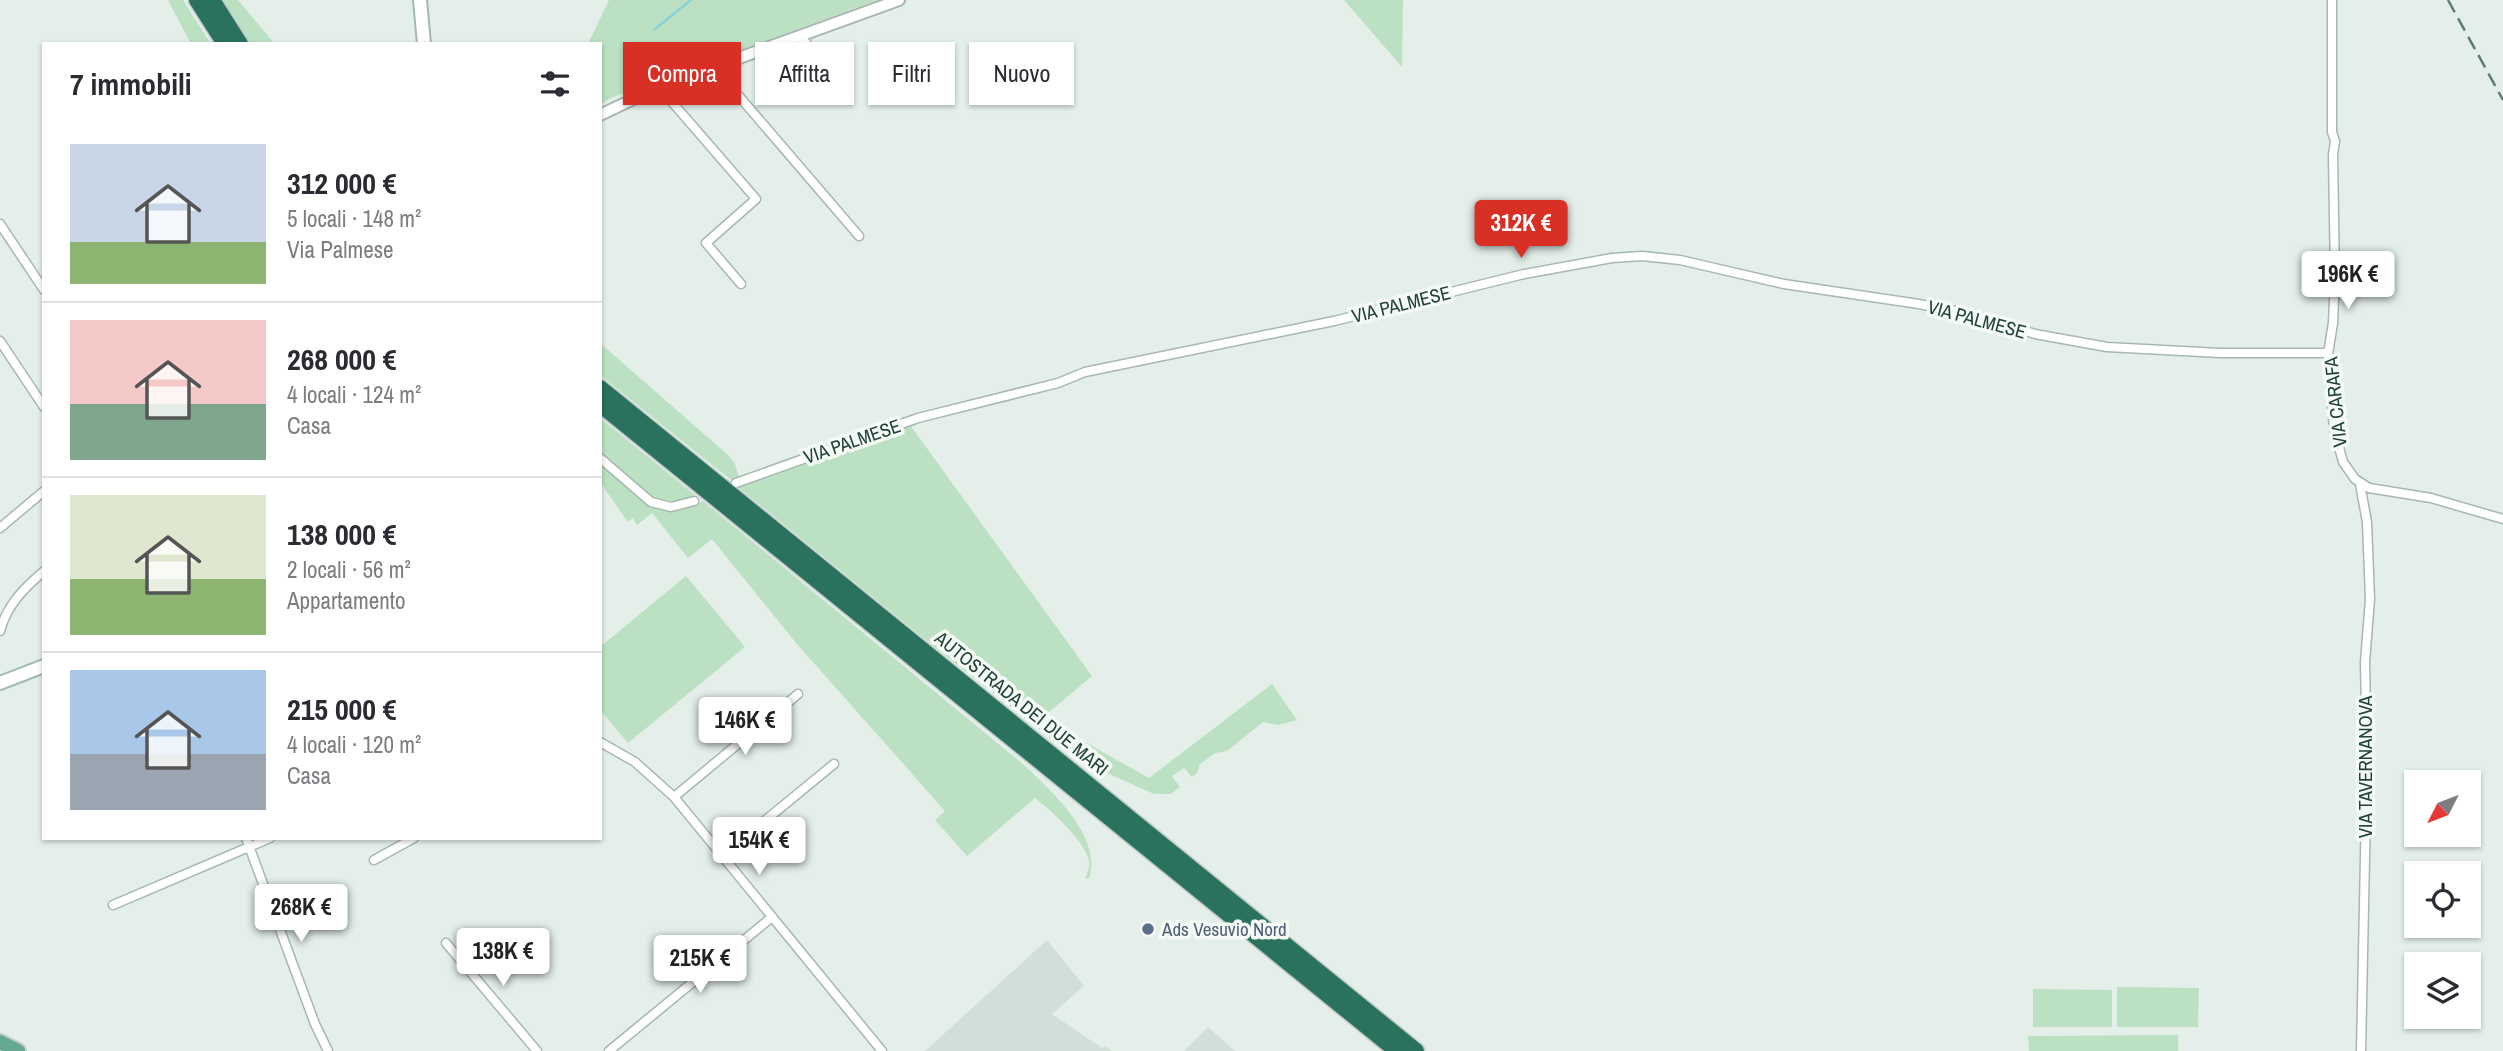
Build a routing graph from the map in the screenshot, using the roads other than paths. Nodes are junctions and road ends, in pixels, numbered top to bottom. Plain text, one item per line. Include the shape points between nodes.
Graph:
1 (197, 0) edge
2 (212, 0) edge
3 (420, 0) edge
4 (899, 0) edge
5 (2332, 0) edge
6 (800, 36) junction
7 (224, 42) edge
8 (239, 42) edge
9 (424, 42) edge
10 (805, 42) edge
11 (741, 57) edge
12 (741, 98) edge
13 (623, 104) edge
14 (675, 105) edge
15 (602, 114) edge
16 (0, 224) edge
17 (859, 236) dead end
18 (741, 284) dead end
19 (42, 287) edge
20 (0, 341) edge
21 (2328, 353) junction
22 (602, 390) edge
23 (42, 404) edge
24 (602, 406) edge
25 (602, 460) edge
26 (736, 483) dead end
27 (2360, 484) junction
28 (42, 493) edge
29 (694, 501) dead end
30 (2503, 519) edge
31 (0, 528) edge
32 (42, 573) edge
33 (0, 631) edge
34 (42, 667) edge
35 (0, 683) edge
36 (798, 694) dead end
37 (602, 744) edge
38 (834, 764) dead end
39 (674, 797) junction
40 (410, 840) edge
41 (247, 842) edge
42 (723, 855) junction
43 (374, 860) dead end
44 (113, 905) dead end
45 (772, 917) junction
46 (446, 943) dead end
47 (0, 1042) edge
48 (18, 1051) edge
49 (328, 1051) edge
50 (537, 1051) edge
51 (609, 1051) edge
52 (882, 1051) edge
53 (1396, 1051) edge
54 (1416, 1051) edge
55 (2361, 1051) edge

1 - 7 highway
2 - 8 highway
3 - 9 main road
4 - 6 street
5 - 21 street, VIA CARAFA via 2334,277
6 - 10 street
6 - 11 street
12 - 17 street
13 - 15 street
14 - 18 street via 756,198 706,243
16 - 19 street
20 - 23 street
21 - 26 street, VIA PALMESE via 2107,348 1919,303 1784,284 1680,260 1622,257 1524,274 1334,321 1085,372 918,418
21 - 27 street, VIA CARAFA via 2339,451
22 - 54 highway, AUTOSTRADA DEI DUE MARI
24 - 53 highway, AUTOSTRADA DEI DUE MARI
25 - 29 street via 651,502 671,506
27 - 30 street
27 - 55 street, VIA TAVERNANOVA via 2367,522 2370,599 2365,662
28 - 31 street
32 - 33 street via 21,591
34 - 35 main road
36 - 39 street
37 - 39 street via 635,762
38 - 42 street
39 - 42 street
40 - 43 street
41 - 44 street
41 - 49 street
42 - 45 street
45 - 51 street
45 - 52 street
46 - 50 street
47 - 48 main road

